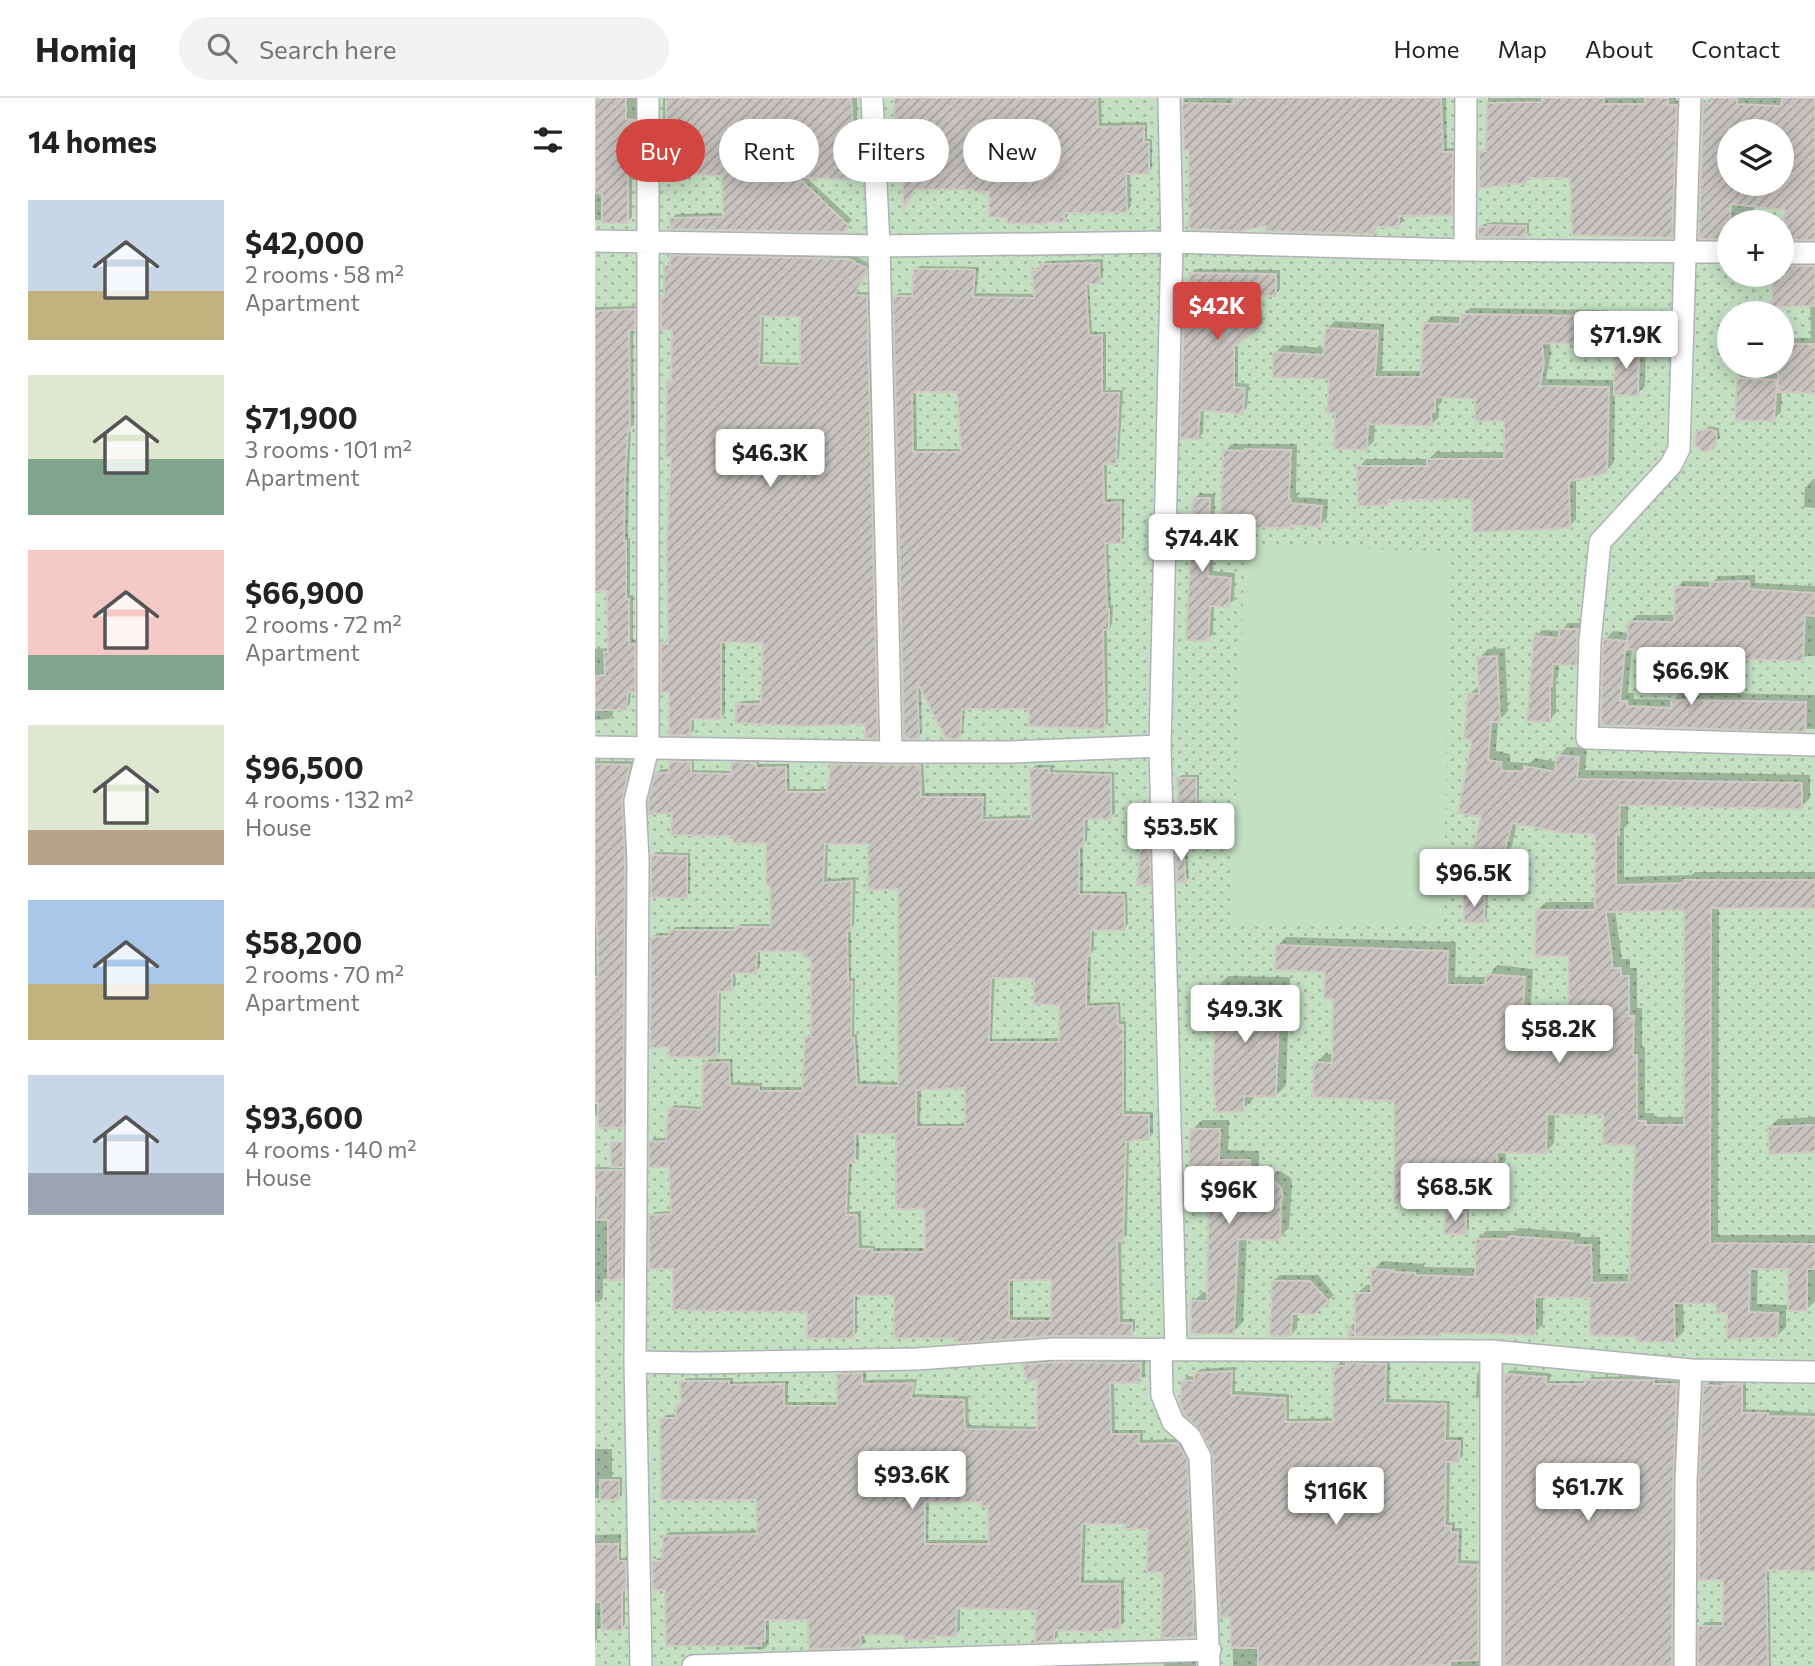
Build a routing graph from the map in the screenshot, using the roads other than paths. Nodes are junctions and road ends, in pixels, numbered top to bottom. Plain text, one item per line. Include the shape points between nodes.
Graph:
1 (647, 98) edge
2 (873, 98) edge
3 (1169, 98) edge
4 (1466, 98) edge
5 (1690, 98) edge
6 (595, 241) edge
7 (648, 241) junction
8 (1172, 242) junction
9 (879, 246) junction
10 (1465, 250) junction
11 (1686, 252) junction
12 (1717, 252) edge
13 (1794, 253) edge
14 (1815, 253) edge
15 (1815, 745) edge
16 (1160, 746) junction
17 (595, 747) edge
18 (648, 748) junction
19 (891, 752) junction
20 (1169, 1349) junction
21 (1491, 1351) junction
22 (635, 1362) junction
23 (1691, 1370) junction
24 (1815, 1372) edge
25 (1209, 1658) edge
26 (641, 1666) edge
27 (693, 1666) edge
28 (1491, 1666) edge
29 (1685, 1666) edge

1 - 7 street
2 - 9 street
3 - 8 street
4 - 10 street
5 - 11 street
6 - 7 street
7 - 9 street
7 - 18 street
8 - 9 street
8 - 10 street
8 - 16 street
9 - 19 street
10 - 11 street
11 - 12 street
11 - 15 street via 1679,449 1671,465 1600,542 1587,738
13 - 14 street
16 - 19 street
16 - 20 street
17 - 18 street
18 - 19 street
18 - 22 street via 635,801
20 - 21 street
20 - 22 street via 1054,1349 903,1360
20 - 25 street via 1162,1395 1173,1422 1190,1437 1200,1457
21 - 23 street
21 - 28 street
22 - 26 street
23 - 24 street
23 - 29 street
25 - 27 street

